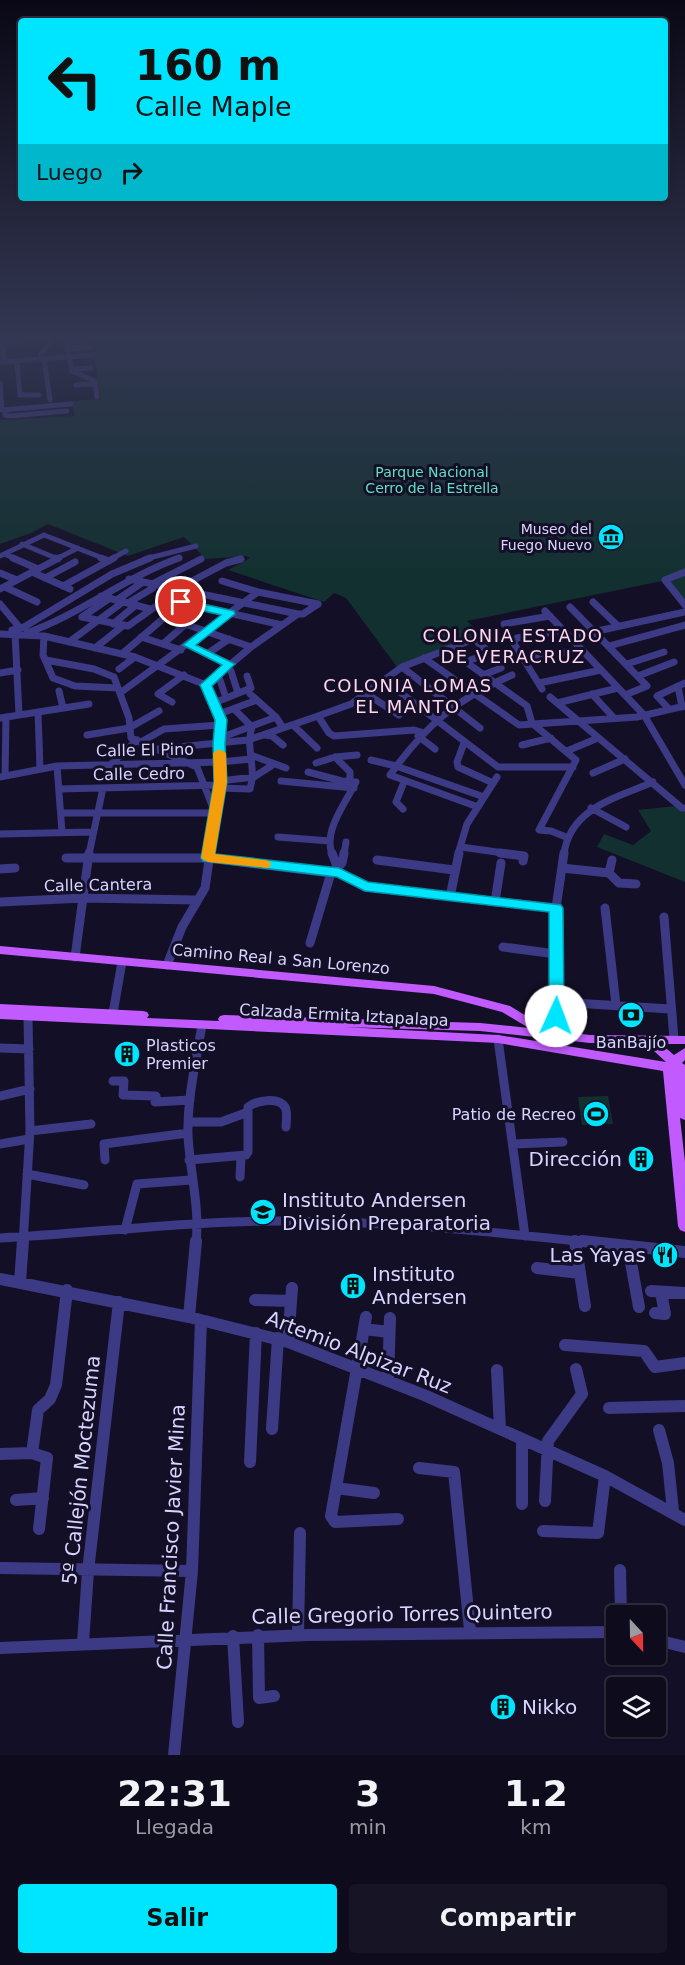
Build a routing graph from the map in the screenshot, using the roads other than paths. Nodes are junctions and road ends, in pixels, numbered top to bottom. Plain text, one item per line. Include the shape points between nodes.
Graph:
1 (24, 544) junction
2 (196, 546) dead end
3 (78, 548) junction
4 (126, 551) dead end
5 (1, 554) edge
6 (60, 558) junction
7 (179, 558) dead end
8 (201, 559) dead end
9 (241, 559) dead end
10 (109, 561) junction
11 (75, 562) junction
12 (92, 570) junction
13 (35, 571) junction
14 (685, 572) edge
15 (0, 573) edge
16 (45, 578) junction
17 (129, 579) junction
18 (17, 580) junction
19 (222, 580) dead end
20 (144, 582) junction
21 (63, 586) junction
22 (152, 586) junction
23 (2, 588) edge
24 (70, 589) dead end
25 (177, 589) junction
26 (258, 592) junction
27 (101, 596) junction
28 (166, 596) dead end
29 (119, 601) junction
30 (38, 602) dead end
31 (181, 602) dead end
32 (243, 602) junction
33 (593, 602) dead end
34 (0, 604) edge
35 (685, 605) edge
36 (143, 607) junction
37 (570, 608) dead end
38 (685, 612) edge
39 (547, 613) joint
40 (230, 614) junction
41 (298, 614) junction
42 (98, 621) junction
43 (187, 623) junction
44 (113, 624) junction
45 (504, 624) dead end
46 (124, 625) junction
47 (282, 625) junction
48 (685, 625) edge
49 (618, 626) junction
50 (564, 630) junction
51 (208, 631) junction
52 (595, 631) junction
53 (20, 632) junction
54 (492, 632) dead end
55 (1, 633) edge
56 (44, 636) junction
57 (141, 637) junction
58 (570, 637) junction
59 (229, 639) junction
60 (474, 639) junction
61 (69, 642) junction
62 (164, 643) junction
63 (609, 645) junction
64 (185, 647) junction
65 (251, 647) junction
66 (95, 648) junction
67 (448, 649) junction
68 (581, 649) junction
69 (664, 652) dead end
70 (490, 653) junction
71 (122, 654) junction
72 (207, 654) junction
73 (135, 657) junction
74 (424, 658) junction
75 (45, 660) junction
76 (525, 660) junction
77 (465, 662) junction
78 (674, 662) dead end
79 (627, 664) junction
80 (160, 665) junction
81 (230, 667) junction
82 (402, 667) junction
83 (119, 669) dead end
84 (18, 670) junction
85 (601, 670) junction
86 (0, 673) edge
87 (183, 675) junction
88 (483, 675) junction
89 (512, 675) dead end
90 (247, 676) dead end
91 (638, 676) junction
92 (220, 680) dead end
93 (384, 680) junction
94 (493, 682) junction
95 (206, 685) junction
96 (682, 685) edge
97 (618, 688) junction
98 (59, 691) dead end
99 (119, 691) junction
100 (471, 692) junction
101 (238, 693) junction
102 (250, 694) dead end
103 (366, 694) junction
104 (592, 694) junction
105 (625, 695) junction
106 (550, 697) dead end
107 (226, 698) junction
108 (257, 700) junction
109 (172, 702) dead end
110 (214, 703) junction
111 (557, 703) junction
112 (89, 704) dead end
113 (452, 706) junction
114 (684, 706) edge
115 (63, 708) junction
116 (234, 709) junction
117 (669, 709) junction
118 (159, 711) dead end
119 (38, 712) junction
120 (219, 714) junction
121 (20, 715) junction
122 (399, 715) dead end
123 (644, 715) junction
124 (318, 716) junction
125 (3, 717) edge
126 (276, 717) junction
127 (614, 718) junction
128 (436, 719) junction
129 (576, 721) junction
130 (532, 723) junction
131 (292, 724) junction
132 (220, 725) junction
133 (252, 727) junction
134 (129, 728) junction
135 (283, 728) junction
136 (480, 728) dead end
137 (420, 734) junction
138 (87, 735) dead end
139 (264, 735) junction
140 (551, 738) junction
141 (598, 738) junction
142 (248, 740) junction
143 (139, 741) junction
144 (220, 741) junction
145 (464, 743) junction
146 (283, 745) dead end
147 (522, 745) dead end
148 (317, 748) dead end
149 (158, 749) junction
150 (435, 749) dead end
151 (567, 751) junction
152 (357, 755) dead end
153 (251, 757) junction
154 (335, 757) junction
155 (625, 759) junction
156 (371, 760) dead end
157 (220, 762) junction
158 (188, 763) junction
159 (322, 763) dead end
160 (274, 764) junction
161 (110, 765) junction
162 (57, 766) junction
163 (396, 766) junction
164 (573, 767) junction
165 (40, 768) junction
166 (286, 768) dead end
167 (308, 772) dead end
168 (593, 773) dead end
169 (2, 776) edge
170 (254, 777) junction
171 (281, 781) dead end
172 (404, 782) junction
173 (653, 782) junction
174 (684, 782) edge
175 (353, 784) junction
176 (220, 785) junction
177 (204, 786) junction
178 (103, 788) junction
179 (59, 789) junction
180 (484, 797) junction
181 (478, 807) junction
182 (591, 808) junction
183 (685, 808) edge
184 (403, 809) dead end
185 (98, 812) junction
186 (61, 813) junction
187 (215, 813) junction
188 (626, 827) dead end
189 (62, 832) junction
190 (92, 832) junction
191 (1, 836) edge
192 (278, 837) dead end
193 (566, 837) junction
194 (330, 840) junction
195 (346, 842) dead end
196 (460, 847) junction
197 (66, 858) dead end
198 (88, 858) junction
199 (208, 858) junction
200 (377, 860) dead end
201 (612, 860) dead end
202 (523, 861) dead end
203 (501, 863) dead end
204 (15, 868) dead end
205 (562, 868) junction
206 (0, 869) edge
207 (454, 870) junction
208 (336, 871) junction
209 (609, 873) junction
210 (636, 884) dead end
211 (450, 897) junction
212 (83, 898) junction
213 (197, 900) junction
214 (0, 902) edge
215 (495, 902) junction
216 (556, 908) junction
217 (605, 908) dead end
218 (664, 917) dead end
219 (310, 943) dead end
220 (503, 947) dead end
221 (0, 950) edge
222 (556, 954) junction
223 (75, 957) junction
224 (122, 962) junction
225 (167, 966) junction
226 (558, 1002) junction
227 (616, 1005) junction
228 (0, 1008) edge
229 (670, 1009) junction
230 (113, 1013) junction
231 (0, 1015) edge
232 (28, 1017) junction
233 (202, 1024) junction
234 (550, 1034) junction
235 (632, 1038) junction
236 (498, 1039) junction
237 (679, 1040) edge
238 (0, 1048) edge
239 (29, 1049) junction
240 (685, 1053) edge
241 (677, 1067) edge
242 (113, 1081) dead end
243 (30, 1089) junction
244 (0, 1096) edge
245 (190, 1100) junction
246 (248, 1112) junction
247 (681, 1113) edge
248 (91, 1124) dead end
249 (286, 1127) dead end
250 (189, 1128) junction
251 (30, 1135) junction
252 (563, 1142) dead end
253 (0, 1144) edge
254 (513, 1144) junction
255 (241, 1157) junction
256 (105, 1160) dead end
257 (189, 1160) junction
258 (27, 1174) junction
259 (240, 1177) dead end
260 (191, 1180) junction
261 (84, 1185) dead end
262 (198, 1225) junction
263 (685, 1226) edge
264 (125, 1230) junction
265 (525, 1236) junction
266 (0, 1238) edge
267 (22, 1238) junction
268 (575, 1241) junction
269 (628, 1246) junction
270 (685, 1252) edge
271 (537, 1268) dead end
272 (580, 1273) junction
273 (0, 1279) edge
274 (20, 1282) junction
275 (292, 1288) dead end
276 (67, 1290) junction
277 (685, 1293) edge
278 (255, 1299) dead end
279 (291, 1301) junction
280 (119, 1302) junction
281 (585, 1306) dead end
282 (639, 1307) dead end
283 (655, 1313) dead end
284 (366, 1317) dead end
285 (195, 1318) junction
286 (390, 1318) dead end
287 (364, 1329) junction
288 (389, 1332) junction
289 (256, 1334) junction
290 (283, 1340) junction
291 (565, 1345) dead end
292 (685, 1363) edge
293 (358, 1368) junction
294 (576, 1369) dead end
295 (497, 1370) dead end
296 (388, 1380) junction
297 (685, 1406) edge
298 (609, 1408) dead end
299 (272, 1429) dead end
300 (500, 1429) junction
301 (659, 1430) dead end
302 (522, 1439) junction
303 (547, 1449) junction
304 (32, 1453) junction
305 (0, 1454) edge
306 (250, 1462) dead end
307 (419, 1468) dead end
308 (605, 1476) junction
309 (336, 1488) junction
310 (374, 1493) dead end
311 (43, 1498) junction
312 (16, 1500) dead end
313 (545, 1501) dead end
314 (522, 1504) dead end
315 (673, 1511) junction
316 (398, 1519) dead end
317 (685, 1520) edge
318 (39, 1529) dead end
319 (543, 1531) dead end
320 (300, 1533) dead end
321 (0, 1568) edge
322 (620, 1570) dead end
323 (88, 1571) junction
324 (192, 1571) junction
325 (621, 1605) edge
326 (470, 1630) junction
327 (606, 1632) edge
328 (258, 1635) junction
329 (298, 1635) junction
330 (232, 1636) junction
331 (187, 1638) junction
332 (666, 1642) edge
333 (83, 1643) junction
334 (685, 1647) edge
335 (0, 1648) edge
336 (274, 1696) dead end
337 (238, 1722) dead end
338 (174, 1755) edge

1 - 3 street via 44,535
1 - 5 street
1 - 6 street
2 - 53 street via 146,559 112,574
3 - 6 street
3 - 10 street
4 - 10 street
5 - 13 street
6 - 11 street
6 - 13 street
7 - 17 street via 159,563
8 - 22 street via 165,573
9 - 25 street
10 - 12 street
11 - 12 street
11 - 16 street
12 - 21 street
13 - 16 street
13 - 18 street
14 - 35 street via 665,580
15 - 18 street
16 - 21 street
17 - 20 street
17 - 27 street
18 - 23 street
19 - 26 street
20 - 22 street
20 - 29 street
21 - 24 street
22 - 25 street
22 - 29 street
23 - 30 street
25 - 32 street
26 - 32 street
26 - 41 street via 318,604
27 - 29 street
27 - 53 street via 69,615
28 - 36 street
29 - 36 street
29 - 42 street
29 - 42 street via 82,617
31 - 40 street
32 - 40 street
32 - 41 street
33 - 49 street
34 - 53 street
36 - 44 street
36 - 46 street via 128,626
37 - 52 street
38 - 49 street
39 - 45 street
39 - 50 street
40 - 47 street
40 - 51 street
41 - 47 street
42 - 44 street
42 - 61 street
43 - 51 street
43 - 57 street via 165,617
43 - 62 street
44 - 46 street
46 - 66 street
47 - 65 street
48 - 63 street
49 - 52 street
50 - 58 street
50 - 76 street via 517,638 513,642
51 - 59 street
51 - 64 street
52 - 58 street
52 - 63 street
53 - 55 street
53 - 56 street
53 - 84 street
54 - 60 street
56 - 61 street
56 - 75 street
57 - 62 street
57 - 71 street
58 - 68 street
59 - 65 street
59 - 72 street
60 - 67 street
60 - 70 street
61 - 66 street
62 - 64 street
63 - 79 street
64 - 72 street
64 - 80 street
65 - 81 street
66 - 71 street
67 - 74 street
67 - 77 street
68 - 76 street
68 - 85 street
69 - 79 street
70 - 77 street
70 - 88 street via 501,668
71 - 73 street
72 - 81 street
73 - 80 street
73 - 83 street
74 - 82 street
74 - 100 street
75 - 99 street via 114,677
75 - 99 street via 53,678 62,683
76 - 85 street via 541,686
77 - 88 street
78 - 91 street
79 - 91 street
80 - 87 street
80 - 99 street
81 - 95 street
81 - 101 street
82 - 93 street
82 - 113 street
84 - 86 street
84 - 121 street
85 - 97 street
87 - 95 street
87 - 109 street via 158,694 159,700
88 - 94 street
89 - 94 street
90 - 101 street via 251,688
91 - 105 street via 647,688
92 - 107 street
93 - 103 street
93 - 128 street
94 - 100 street
94 - 130 street via 527,706
95 - 110 street
96 - 114 street
96 - 117 street via 657,696
97 - 104 street
97 - 105 street
98 - 115 street
99 - 134 street
100 - 113 street
100 - 130 street via 516,724
101 - 107 street
102 - 108 street
103 - 122 street
103 - 124 street
104 - 111 street
104 - 127 street
105 - 123 street
106 - 111 street
107 - 110 street
108 - 116 street
108 - 126 street
110 - 120 street
111 - 129 street
112 - 115 street
113 - 128 street
113 - 136 street
114 - 117 street
115 - 119 street
116 - 120 street
116 - 133 street
117 - 123 street
118 - 134 street
119 - 121 street
119 - 165 street
120 - 132 street
121 - 125 street
123 - 127 street
123 - 174 street
124 - 131 street
124 - 137 street via 334,736 414,730
125 - 169 street
126 - 133 street
126 - 135 street
127 - 129 street
128 - 137 street
128 - 145 street
129 - 130 street
129 - 141 street
130 - 140 street
131 - 135 street
131 - 148 street
132 - 143 street via 164,729
132 - 144 street
133 - 142 street
133 - 144 street
134 - 138 street
134 - 143 street via 131,738
135 - 139 street
137 - 150 street
137 - 163 street
139 - 142 street
139 - 146 street
140 - 147 street
140 - 151 street
141 - 151 street
141 - 155 street
142 - 144 street
142 - 153 street
143 - 149 street
143 - 161 street
144 - 149 street
144 - 157 street
145 - 164 street via 498,767
145 - 180 street via 458,767 495,780
149 - 158 street
151 - 164 street via 576,760
152 - 154 street
153 - 157 street, Calle El Pino
153 - 160 street
153 - 170 street
154 - 159 street
154 - 175 street via 350,772
155 - 168 street
155 - 173 street
156 - 163 street
157 - 158 street, Calle El Pino
157 - 176 street
158 - 161 street, Calle El Pino
158 - 177 street via 197,767
160 - 166 street
160 - 170 street
161 - 162 street, Calle El Pino
162 - 165 street, Calle El Pino
162 - 179 street
163 - 172 street via 390,775
163 - 180 street
164 - 193 street via 539,830
165 - 169 street, Calle El Pino
167 - 175 street
170 - 176 street
170 - 176 street via 250,789
171 - 175 street
172 - 181 street
172 - 184 street via 396,802
173 - 182 street
173 - 183 street
175 - 194 street
176 - 177 street, Calle Cedro
176 - 187 street
177 - 178 street, Calle Cedro
177 - 187 street
178 - 179 street, Calle Cedro
178 - 185 street
179 - 186 street
180 - 181 street
181 - 196 street via 467,824
182 - 188 street
182 - 193 street
185 - 186 street
185 - 187 street
185 - 190 street
186 - 189 street
187 - 199 street
189 - 190 street
189 - 191 street
190 - 198 street
192 - 194 street
193 - 205 street
194 - 208 street
195 - 208 street via 342,863
196 - 202 street via 524,856
196 - 207 street
197 - 198 street
198 - 199 street
198 - 212 street
199 - 208 street
199 - 213 street via 205,888
200 - 207 street
201 - 209 street
203 - 215 street
204 - 206 street
205 - 209 street
205 - 216 street
207 - 211 street
208 - 211 street via 365,887
208 - 219 street
209 - 210 street via 619,883
211 - 215 street
212 - 213 street, Calle Cantera
212 - 214 street, Calle Cantera
212 - 223 street
213 - 225 street
215 - 216 street
216 - 222 street
217 - 227 street
218 - 229 street
220 - 222 street
221 - 223 main road, Camino Real a San Lorenzo
222 - 226 street
223 - 224 main road, Camino Real a San Lorenzo
224 - 225 main road, Camino Real a San Lorenzo
224 - 230 street
225 - 234 main road, Camino Real a San Lorenzo via 444,992 506,1009
226 - 227 street
226 - 234 street
227 - 229 street
228 - 230 main road, Calzada Ermita Iztapalapa
229 - 237 street
230 - 234 main road, Calzada Ermita Iztapalapa via 480,1027
231 - 232 main road, Calzada Ermita Iztapalapa
232 - 233 main road, Calzada Ermita Iztapalapa
232 - 239 street
233 - 236 main road, Calzada Ermita Iztapalapa
233 - 245 street, Calle Francisco Javier Mina
234 - 235 main road, Calzada Ermita Iztapalapa via 590,1039
235 - 237 main road, Calzada Ermita Iztapalapa
235 - 241 main road via 654,1045
236 - 241 main road, Calzada Ermita Iztapalapa
236 - 254 street
238 - 239 street
239 - 243 street
240 - 241 main road
241 - 247 main road
242 - 245 street via 124,1081 123,1095 156,1096 155,1102
243 - 244 street
243 - 251 street
245 - 250 street, Calle Francisco Javier Mina
246 - 249 street via 252,1103 260,1101 282,1104 286,1109
246 - 250 street
246 - 255 street via 248,1152
247 - 263 main road
248 - 251 street
250 - 256 street via 104,1144
250 - 257 street, Calle Francisco Javier Mina
251 - 253 street
251 - 258 street
252 - 254 street
254 - 265 street
255 - 257 street
255 - 259 street
257 - 260 street, Calle Francisco Javier Mina
258 - 261 street
258 - 267 street
260 - 262 street, Calle Francisco Javier Mina
260 - 264 street via 137,1184
262 - 264 street
262 - 265 street via 321,1221
262 - 285 street, Calle Francisco Javier Mina
264 - 267 street
265 - 268 street
266 - 267 street
267 - 274 street
268 - 269 street
268 - 272 street
269 - 270 street
269 - 282 street
271 - 272 street
272 - 281 street
273 - 274 street, Artemio Alpizar Ruz
274 - 276 street, Artemio Alpizar Ruz
275 - 279 street
276 - 280 street, Artemio Alpizar Ruz
276 - 304 street via 56,1385 53,1396 38,1410
277 - 283 street via 656,1291 665,1314
278 - 279 street
279 - 290 street
280 - 285 street, Artemio Alpizar Ruz
280 - 323 street, 5º Callejón Moctezuma
284 - 287 street
285 - 289 street, Artemio Alpizar Ruz
285 - 324 street, Calle Francisco Javier Mina
286 - 288 street
287 - 288 street
287 - 293 street
288 - 296 street
289 - 290 street, Artemio Alpizar Ruz
289 - 306 street
290 - 293 street, Artemio Alpizar Ruz
290 - 299 street
291 - 292 street via 644,1351 655,1367
293 - 296 street, Artemio Alpizar Ruz
293 - 309 street
294 - 303 street via 582,1394 548,1441
295 - 300 street
296 - 300 street, Artemio Alpizar Ruz
297 - 298 street
300 - 302 street, Artemio Alpizar Ruz
301 - 315 street via 668,1463
302 - 303 street, Artemio Alpizar Ruz
302 - 314 street
303 - 308 street, Artemio Alpizar Ruz
303 - 313 street
304 - 305 street
304 - 311 street via 47,1458
307 - 326 street via 454,1472
308 - 315 street, Artemio Alpizar Ruz
308 - 319 street via 598,1533
309 - 310 street
309 - 316 street via 331,1516 335,1522
311 - 312 street
311 - 318 street
315 - 317 street, Artemio Alpizar Ruz
320 - 329 street
321 - 323 street
322 - 325 street
323 - 324 street
323 - 333 street, 5º Callejón Moctezuma
324 - 331 street, Calle Francisco Javier Mina
326 - 327 street, Calle Gregorio Torres Quintero
326 - 329 street, Calle Gregorio Torres Quintero
328 - 329 street, Calle Gregorio Torres Quintero
328 - 330 street, Calle Gregorio Torres Quintero
328 - 336 street via 259,1698
330 - 331 street, Calle Gregorio Torres Quintero
330 - 337 street
331 - 333 street, Calle Gregorio Torres Quintero
331 - 338 street, Calle Francisco Javier Mina
332 - 334 street
333 - 335 street, Calle Gregorio Torres Quintero

